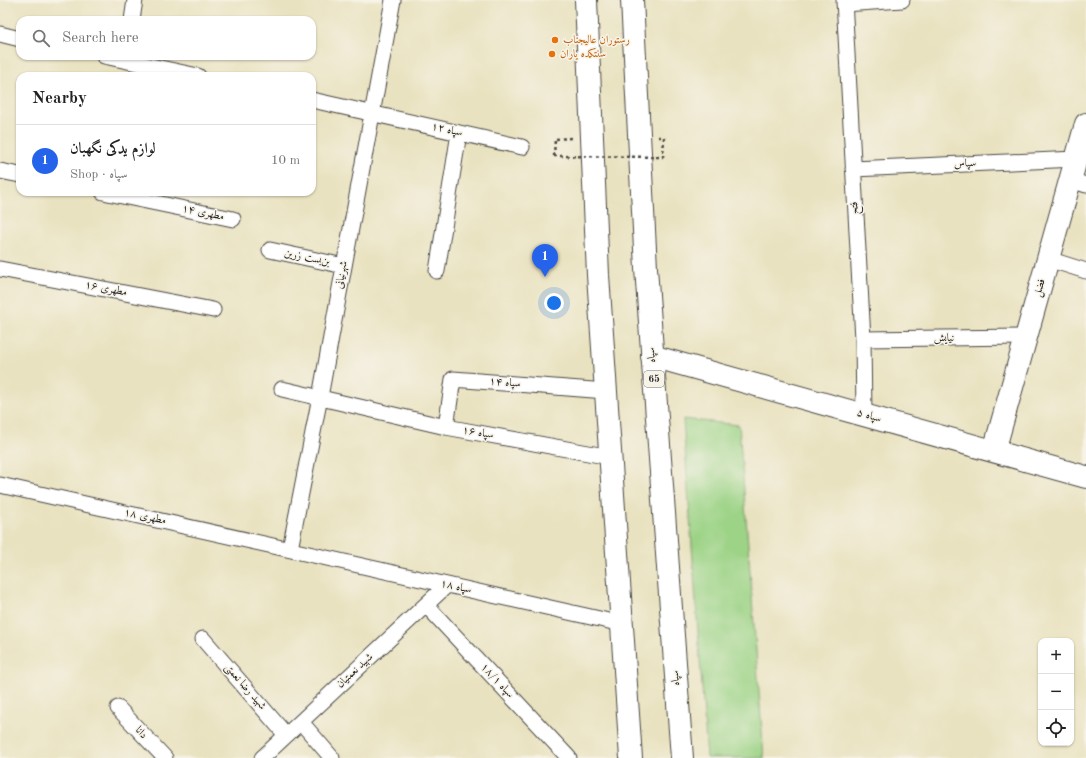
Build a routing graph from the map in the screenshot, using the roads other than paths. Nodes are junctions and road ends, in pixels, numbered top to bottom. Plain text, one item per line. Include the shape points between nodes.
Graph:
1 (135, 0) edge
2 (393, 0) edge
3 (586, 0) edge
4 (632, 0) edge
5 (902, 0) edge
6 (844, 2) edge
7 (133, 16) edge
8 (0, 34) edge
9 (16, 38) edge
10 (133, 60) edge
11 (182, 72) edge
12 (316, 101) edge
13 (372, 113) junction
14 (1086, 124) edge
15 (459, 133) junction
16 (522, 147) dead end
17 (1076, 159) junction
18 (853, 169) junction
19 (0, 171) edge
20 (16, 174) edge
21 (1078, 183) edge
22 (122, 196) edge
23 (233, 219) dead end
24 (270, 250) dead end
25 (1048, 259) junction
26 (344, 266) junction
27 (0, 269) edge
28 (437, 271) dead end
29 (1086, 271) edge
30 (213, 310) dead end
31 (1026, 338) junction
32 (863, 339) junction
33 (652, 356) junction
34 (282, 389) dead end
35 (606, 391) junction
36 (320, 397) junction
37 (864, 415) junction
38 (446, 427) junction
39 (994, 451) junction
40 (610, 457) junction
41 (1086, 477) edge
42 (0, 485) edge
43 (290, 550) junction
44 (448, 585) junction
45 (426, 605) junction
46 (622, 624) junction
47 (203, 639) dead end
48 (118, 708) dead end
49 (301, 722) junction
50 (286, 735) junction
51 (165, 758) edge
52 (262, 758) edge
53 (332, 758) edge
54 (569, 758) edge
55 (631, 758) edge
56 (682, 758) edge

1 - 7 street
2 - 13 street, شهرنیانی
3 - 35 main road
4 - 33 main road, سپاه / 65
5 - 6 street
6 - 18 street, فتح
8 - 9 street
10 - 11 street
12 - 13 street, سپاه ۱۲
13 - 15 street, سپاه ۱۲
13 - 26 street, شهرنیانی
14 - 17 main road, فضل
15 - 16 street, سپاه ۱۲
15 - 28 street
17 - 18 street, سپاس
17 - 21 main road, فضل
18 - 32 street, فتح
19 - 20 street
21 - 25 main road, فضل
22 - 23 street, مطهری ۱۴
24 - 26 street, بن‌بست زرین
25 - 29 street
25 - 31 main road, فضل
26 - 36 street, شهرنیانی
27 - 30 street, مطهری ۱۶
31 - 32 street, نیایش
31 - 39 main road, فضل
32 - 37 street, فتح
33 - 37 main road, سپاه ۵
33 - 56 main road, سپاه / 65
34 - 36 street, سپاه ۱۶
35 - 38 street, سپاه ۱۴ via 453,378
35 - 40 main road
36 - 38 street, سپاه ۱۶
36 - 43 street, شهرنیانی
37 - 39 main road, سپاه ۵
38 - 40 street, سپاه ۱۶
39 - 41 main road, سپاه ۵
40 - 46 main road
42 - 43 street, مطهری ۱۸
43 - 44 street, سپاه ۱۸
44 - 45 street, شهید نعمتیان
44 - 46 street, سپاه ۱۸
45 - 49 street, شهید نعمتیان
45 - 54 street, سپاه ۱۸/۱
46 - 55 main road
47 - 50 street, شهید رضا نعمتی
48 - 51 street, دانا
49 - 50 street, شهید نعمتیان
49 - 53 street
50 - 52 street, شهید نعمتیان

